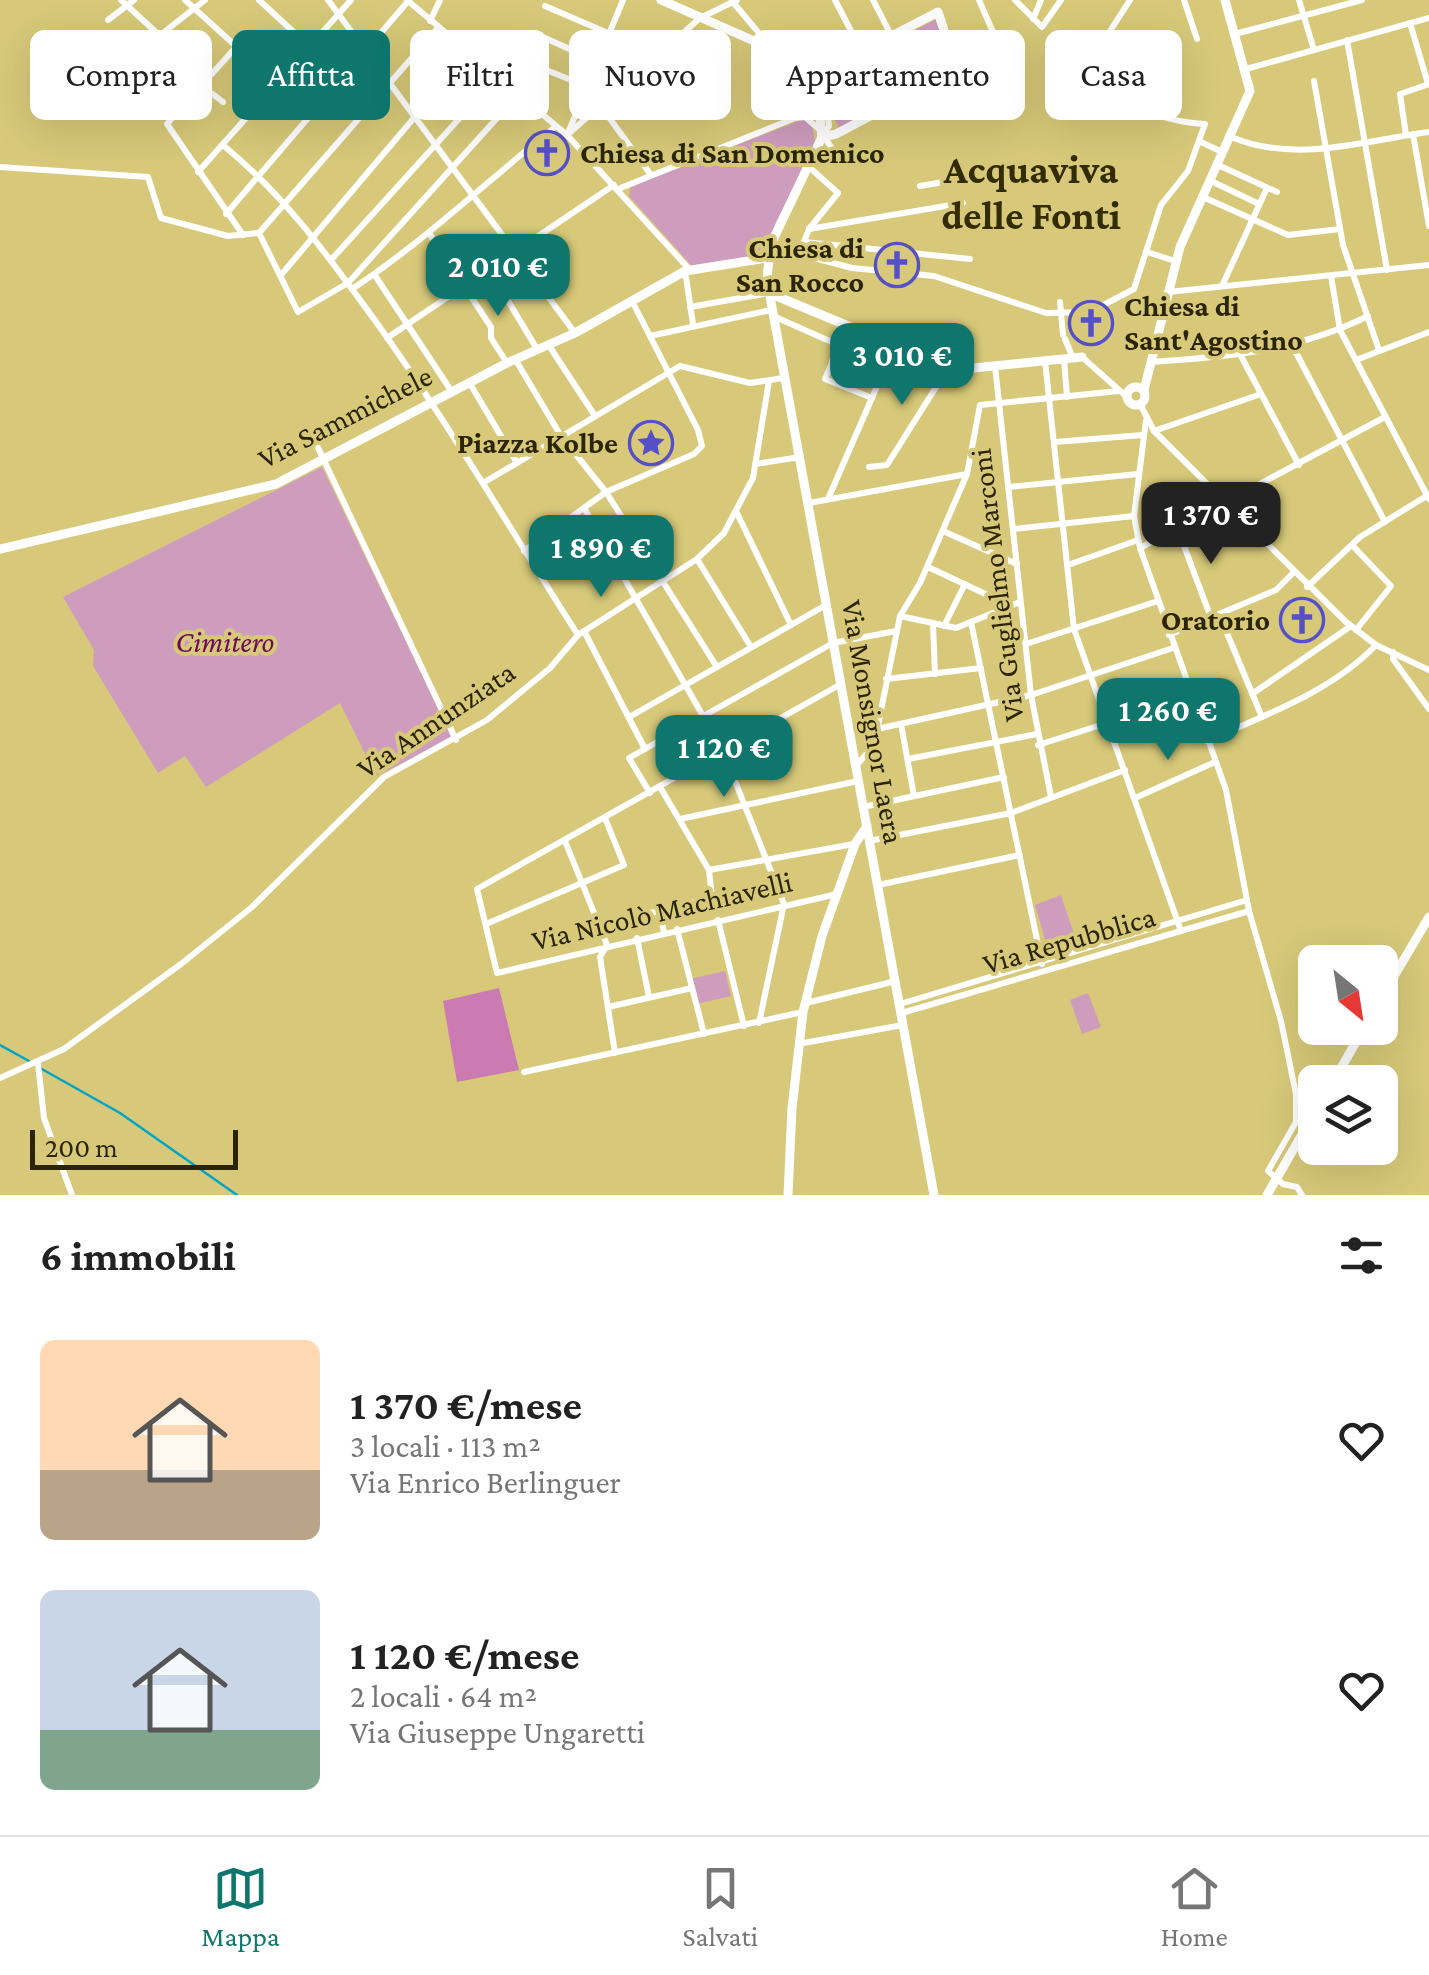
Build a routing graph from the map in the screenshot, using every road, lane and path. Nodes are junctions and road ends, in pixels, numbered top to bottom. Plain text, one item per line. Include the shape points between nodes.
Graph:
1 (134, 0) edge
2 (185, 0) edge
3 (205, 0) edge
4 (259, 0) edge
5 (328, 0) edge
6 (350, 0) edge
7 (408, 0) edge
8 (440, 0) edge
9 (623, 0) edge
10 (662, 0) edge
11 (835, 0) edge
12 (873, 0) edge
13 (934, 0) edge
14 (979, 0) edge
15 (1015, 0) edge
16 (1026, 0) edge
17 (1041, 0) edge
18 (1061, 0) edge
19 (1130, 0) edge
20 (1184, 0) edge
21 (1225, 0) edge
22 (1298, 0) edge
23 (1362, 0) edge
24 (734, 1) edge
25 (124, 3) edge
26 (545, 6) dead end
27 (194, 8) junction
28 (1022, 10) junction
29 (938, 12) junction
30 (338, 14) junction
31 (1303, 16) junction
32 (700, 18) junction
33 (1429, 18) edge
34 (1033, 19) junction
35 (108, 20) dead end
36 (430, 21) junction
37 (1410, 23) junction
38 (437, 29) joint
39 (154, 30) edge
40 (164, 30) edge
41 (292, 30) edge
42 (324, 30) edge
43 (350, 30) edge
44 (383, 30) edge
45 (602, 30) edge
46 (610, 30) edge
47 (685, 30) edge
48 (757, 30) edge
49 (851, 30) edge
50 (889, 30) edge
51 (904, 30) edge
52 (944, 30) edge
53 (995, 30) edge
54 (1235, 34) junction
55 (1197, 39) dead end
56 (751, 40) edge
57 (1347, 40) junction
58 (232, 43) edge
59 (1314, 50) junction
60 (232, 51) edge
61 (1246, 70) junction
62 (212, 73) edge
63 (1314, 81) dead end
64 (390, 83) joint
65 (1428, 84) edge
66 (212, 94) edge
67 (223, 102) dead end
68 (410, 110) edge
69 (170, 120) edge
70 (247, 120) edge
71 (307, 120) edge
72 (358, 120) edge
73 (410, 120) edge
74 (418, 120) edge
75 (458, 120) edge
76 (495, 120) edge
77 (546, 120) edge
78 (573, 120) edge
79 (583, 120) edge
80 (610, 120) edge
81 (820, 120) edge
82 (853, 120) edge
83 (554, 127) junction
84 (1429, 132) edge
85 (567, 135) junction
86 (822, 135) junction
87 (1410, 135) junction
88 (1231, 137) junction
89 (1199, 141) junction
90 (1366, 142) junction
91 (436, 144) junction
92 (224, 146) junction
93 (1326, 149) junction
94 (1223, 153) junction
95 (839, 159) dead end
96 (1218, 165) junction
97 (453, 166) junction
98 (0, 167) edge
99 (809, 167) junction
100 (198, 172) junction
101 (260, 175) junction
102 (651, 175) junction
103 (955, 180) dead end
104 (1210, 181) junction
105 (920, 186) dead end
106 (616, 187) junction
107 (1267, 188) junction
108 (1277, 192) dead end
109 (472, 193) junction
110 (1203, 197) junction
111 (286, 203) junction
112 (963, 204) dead end
113 (1259, 204) junction
114 (226, 214) junction
115 (1252, 219) junction
116 (1429, 226) edge
117 (1340, 228) junction
118 (809, 229) junction
119 (259, 234) junction
120 (313, 234) junction
121 (429, 234) junction
122 (242, 235) junction
123 (805, 242) junction
124 (770, 246) junction
125 (831, 247) junction
126 (783, 250) dead end
127 (1147, 252) junction
128 (516, 253) junction
129 (767, 258) junction
130 (331, 260) junction
131 (970, 260) dead end
132 (1175, 261) junction
133 (828, 262) junction
134 (1429, 265) edge
135 (687, 270) junction
136 (1387, 270) junction
137 (490, 271) junction
138 (1352, 273) junction
139 (374, 274) junction
140 (281, 275) junction
141 (1331, 276) junction
142 (350, 286) junction
143 (1221, 287) junction
144 (464, 288) junction
145 (769, 292) junction
146 (1167, 292) junction
147 (632, 301) junction
148 (1060, 302) dead end
149 (690, 307) junction
150 (772, 313) junction
151 (1059, 313) junction
152 (1368, 316) junction
153 (693, 324) junction
154 (407, 325) junction
155 (848, 326) junction
156 (1340, 330) junction
157 (1429, 332) edge
158 (576, 333) junction
159 (650, 336) junction
160 (387, 338) junction
161 (548, 344) junction
162 (840, 345) junction
163 (1292, 345) junction
164 (895, 346) junction
165 (537, 349) junction
166 (1379, 350) junction
167 (1241, 356) junction
168 (1073, 358) junction
169 (1356, 360) junction
170 (511, 361) junction
171 (1046, 361) junction
172 (832, 362) junction
173 (1150, 362) junction
174 (886, 366) junction
175 (995, 366) junction
176 (948, 368) junction
177 (670, 372) junction
178 (784, 378) junction
179 (880, 380) junction
180 (769, 381) junction
181 (469, 382) junction
182 (1144, 390) junction
183 (452, 392) junction
184 (1123, 394) junction
185 (1261, 394) junction
186 (1067, 396) junction
187 (872, 398) junction
188 (1049, 398) junction
189 (433, 402) junction
190 (998, 403) junction
191 (1140, 404) junction
192 (595, 416) junction
193 (1385, 416) junction
194 (1146, 420) junction
195 (1154, 430) junction
196 (312, 435) dead end
197 (1143, 435) junction
198 (561, 436) junction
199 (1055, 442) junction
200 (1341, 442) junction
201 (800, 457) junction
202 (323, 462) junction
203 (517, 463) junction
204 (755, 464) junction
205 (1299, 466) junction
206 (869, 467) dead end
207 (967, 474) junction
208 (1138, 474) junction
209 (1059, 482) junction
210 (483, 483) junction
211 (1008, 487) junction
212 (606, 492) junction
213 (1428, 496) edge
214 (828, 499) junction
215 (809, 503) junction
216 (1228, 504) junction
217 (584, 508) junction
218 (737, 512) junction
219 (1134, 516) junction
220 (1385, 522) junction
221 (1063, 523) junction
222 (1013, 529) junction
223 (1177, 530) junction
224 (943, 532) junction
225 (1139, 544) junction
226 (1352, 545) junction
227 (0, 549) edge
228 (524, 551) junction
229 (697, 559) junction
230 (1017, 564) junction
231 (1068, 565) junction
232 (928, 567) junction
233 (1293, 573) junction
234 (664, 582) junction
235 (964, 584) junction
236 (1306, 586) junction
237 (636, 600) junction
238 (1020, 602) junction
239 (1158, 602) junction
240 (827, 604) junction
241 (1011, 606) junction
242 (900, 616) junction
243 (1215, 616) junction
244 (971, 622) junction
245 (933, 624) junction
246 (790, 625) junction
247 (944, 626) junction
248 (1074, 628) junction
249 (1353, 628) junction
250 (896, 632) junction
251 (581, 633) junction
252 (1169, 635) junction
253 (834, 643) junction
254 (1026, 644) junction
255 (1376, 645) junction
256 (752, 647) junction
257 (1173, 648) junction
258 (1393, 652) junction
259 (717, 667) junction
260 (981, 668) junction
261 (1428, 668) edge
262 (935, 674) junction
263 (1091, 675) junction
264 (886, 679) junction
265 (840, 684) junction
266 (685, 685) junction
267 (1252, 694) junction
268 (1032, 695) junction
269 (1190, 696) junction
270 (990, 706) junction
271 (1429, 708) edge
272 (631, 716) junction
273 (703, 716) junction
274 (1262, 717) junction
275 (1107, 723) junction
276 (901, 724) junction
277 (877, 730) junction
278 (1037, 734) junction
279 (456, 740) junction
280 (996, 741) junction
281 (1207, 741) junction
282 (1038, 744) junction
283 (645, 749) junction
284 (723, 751) junction
285 (908, 760) junction
286 (1215, 762) junction
287 (856, 766) junction
288 (1125, 770) junction
289 (1004, 777) junction
290 (858, 781) junction
291 (660, 787) junction
292 (650, 793) junction
293 (914, 796) junction
294 (1051, 798) junction
295 (1135, 798) junction
296 (745, 804) junction
297 (863, 807) junction
298 (1011, 812) junction
299 (606, 818) junction
300 (680, 820) junction
301 (866, 826) junction
302 (565, 841) junction
303 (870, 841) junction
304 (855, 844) junction
305 (1020, 855) junction
306 (768, 859) junction
307 (708, 870) junction
308 (582, 881) junction
309 (878, 884) junction
310 (837, 894) junction
311 (1247, 900) junction
312 (784, 904) junction
313 (659, 911) junction
314 (1249, 911) junction
315 (1429, 916) edge
316 (718, 920) junction
317 (1178, 921) junction
318 (486, 924) junction
319 (601, 925) junction
320 (678, 929) junction
321 (1181, 930) junction
322 (664, 932) junction
323 (636, 938) junction
324 (607, 945) junction
325 (1042, 962) junction
326 (1398, 969) edge
327 (1044, 971) junction
328 (896, 981) junction
329 (692, 988) junction
330 (649, 997) junction
331 (608, 1006) junction
332 (804, 1008) junction
333 (901, 1008) junction
334 (759, 1023) junction
335 (904, 1025) junction
336 (744, 1026) junction
337 (704, 1035) junction
338 (798, 1044) junction
339 (615, 1053) junction
340 (38, 1064) junction
341 (524, 1072) dead end
342 (0, 1078) edge
343 (1296, 1094) joint
344 (1298, 1141) edge
345 (1276, 1179) junction
346 (72, 1195) edge
347 (788, 1195) edge
348 (934, 1195) edge
349 (1267, 1195) edge
350 (1302, 1195) edge

1 - 25 street
2 - 27 street
3 - 27 street
4 - 41 street
5 - 30 street
6 - 30 street
7 - 36 street
7 - 44 street
8 - 36 street
9 - 46 street
10 - 32 street
11 - 49 street
12 - 50 street
13 - 29 street
14 - 53 street
15 - 28 street
16 - 28 street
17 - 34 street
18 - 34 street via 1042,27
19 - 89 street via 1089,64 1131,104 1157,118 1205,124
20 - 55 street
21 - 54 street
22 - 31 street
23 - 31 street
24 - 32 street
24 - 48 street
25 - 35 street
25 - 39 street
26 - 45 street
27 - 40 street
27 - 58 street
28 - 34 street
29 - 51 street
29 - 52 street
30 - 42 street
30 - 43 street
31 - 54 street
31 - 59 street
32 - 47 street
32 - 56 street
33 - 37 street
36 - 38 street
37 - 57 street
37 - 65 street
38 - 64 street
54 - 61 street
57 - 59 street
57 - 90 street
59 - 61 street
60 - 62 street
61 - 88 street via 1250,91
63 - 93 street
64 - 68 street
65 - 87 street via 1400,94
66 - 67 street
69 - 100 street
70 - 92 street
71 - 101 street
72 - 111 street
73 - 120 street
74 - 91 street
75 - 91 street
76 - 97 street
77 - 83 street
78 - 85 street
79 - 85 street
80 - 102 street
81 - 86 street
82 - 86 street
83 - 85 street
83 - 109 street
84 - 87 street
85 - 106 street
86 - 95 street
86 - 99 street, Via Monsignor Laera
86 - 102 street via 802,116
87 - 90 street
87 - 116 street
88 - 93 street via 1260,149
88 - 94 street
89 - 94 street
89 - 127 street via 1186,176 1160,210
90 - 93 street
90 - 136 street
91 - 97 street
91 - 130 street
92 - 100 street
92 - 101 street
93 - 117 street
94 - 96 street
96 - 104 street
96 - 107 street
97 - 109 street
97 - 142 street
98 - 122 street via 143,175 161,218
99 - 118 street via 838,193
99 - 124 street, Via Monsignor Laera
100 - 114 street
101 - 111 street
101 - 114 street
102 - 106 street
103 - 105 street
104 - 110 street
104 - 113 street
106 - 128 street
106 - 135 street
107 - 108 street
107 - 113 street
109 - 121 street
109 - 128 street
110 - 115 street
110 - 132 street
111 - 119 street
111 - 120 street
112 - 118 street
113 - 115 street
114 - 122 street
115 - 117 street via 1288,235
115 - 143 street
117 - 138 street
118 - 123 street
119 - 122 street
119 - 140 street
120 - 130 street
120 - 140 street
121 - 139 street
121 - 144 street
123 - 125 street
123 - 133 street via 796,253
124 - 126 street
124 - 129 street, Via Monsignor Laera
125 - 131 street
125 - 133 street
127 - 132 street
127 - 151 street via 1134,290 1090,312
128 - 137 street
128 - 158 street
129 - 135 street
129 - 145 street, Via Monsignor Laera
130 - 142 street
132 - 146 street
133 - 151 street via 934,276
134 - 136 street
135 - 147 street, Via Sammichele
135 - 149 street
136 - 138 street
137 - 144 street
137 - 165 street
138 - 141 street
138 - 152 street
139 - 142 street
139 - 154 street
140 - 142 street via 298,312
141 - 143 street
141 - 156 street
142 - 160 street
143 - 146 street
144 - 154 street
144 - 170 street
145 - 149 street
145 - 150 street, Via Monsignor Laera
145 - 155 street
146 - 173 street
147 - 158 street, Via Sammichele
147 - 159 street
148 - 151 street
149 - 153 street
150 - 153 street
150 - 162 street
150 - 178 street, Via Monsignor Laera
151 - 168 street
152 - 156 street
152 - 166 street
153 - 159 street
154 - 160 street
154 - 183 street
155 - 162 street
155 - 164 street
156 - 163 street
156 - 169 street
157 - 166 street
158 - 161 street, Via Sammichele
159 - 177 street
160 - 189 street
161 - 165 street, Via Sammichele
161 - 192 street
162 - 172 street
162 - 174 street
163 - 167 street
163 - 200 street
164 - 174 street
164 - 176 street
165 - 170 street, Via Sammichele
166 - 169 street
167 - 173 street
167 - 185 street
168 - 171 street
168 - 184 street
168 - 186 street
169 - 193 street
170 - 181 street, Via Sammichele
170 - 198 street
171 - 175 street
171 - 188 street
172 - 179 street
172 - 187 street via 825,379
173 - 182 street
174 - 179 street
175 - 176 street
175 - 190 street, Via Guglielmo Marconi
176 - 206 street via 887,464
177 - 180 street via 685,365 740,381
177 - 192 street
177 - 212 street via 702,446
178 - 180 street
178 - 201 street, Via Monsignor Laera
179 - 187 street
180 - 204 street, Via Annunziata
181 - 183 street, Via Sammichele
181 - 203 street
182 - 184 street via 1134,386
182 - 191 street
183 - 189 street, Via Sammichele
184 - 186 street
184 - 191 street
185 - 195 street
185 - 205 street
186 - 188 street
187 - 214 street
188 - 190 street
188 - 199 street
189 - 202 street, Via Sammichele
189 - 210 street
190 - 207 street via 980,405
190 - 211 street, Via Guglielmo Marconi
191 - 194 street
192 - 198 street
193 - 200 street
193 - 213 street
194 - 195 street
194 - 197 street
195 - 216 street
196 - 202 street
197 - 199 street
197 - 208 street
198 - 203 street
198 - 212 street
199 - 209 street
200 - 205 street
200 - 220 street
201 - 204 street
201 - 215 street, Via Monsignor Laera
202 - 227 street, Via Sammichele via 276,484
202 - 279 street
203 - 210 street
204 - 218 street, Via Annunziata
205 - 216 street
207 - 214 street
207 - 224 street
208 - 209 street
208 - 219 street
209 - 211 street
209 - 221 street
210 - 228 street
211 - 222 street, Via Guglielmo Marconi
212 - 217 street
212 - 234 street
213 - 220 street
214 - 215 street
215 - 240 street, Via Monsignor Laera
216 - 223 street
216 - 233 street
217 - 228 street
217 - 237 street
218 - 229 street, Via Annunziata
218 - 246 street
219 - 221 street
219 - 225 street
220 - 226 street
221 - 222 street
221 - 231 street
222 - 230 street, Via Guglielmo Marconi
223 - 225 street
223 - 243 street
224 - 230 street
224 - 232 street
225 - 231 street
225 - 239 street
226 - 236 street
226 - 249 street via 1391,586
228 - 251 street
229 - 234 street, Via Annunziata
229 - 256 street
230 - 238 street, Via Guglielmo Marconi
231 - 248 street
232 - 235 street
232 - 242 street
233 - 236 street
233 - 243 street via 1276,590
234 - 237 street, Via Annunziata
234 - 259 street
235 - 241 street
235 - 247 street
236 - 249 street
237 - 251 street, Via Annunziata
237 - 266 street
238 - 241 street
238 - 254 street, Via Guglielmo Marconi
239 - 248 street
239 - 252 street
240 - 246 street
240 - 253 street, Via Monsignor Laera
241 - 244 street
242 - 245 street
242 - 250 street
243 - 252 street
243 - 267 street
244 - 247 street
244 - 260 street
245 - 247 street
245 - 262 street
246 - 256 street
248 - 254 street
248 - 263 street
249 - 255 street
249 - 267 street
250 - 253 street
250 - 264 street
251 - 272 street
251 - 279 street, Via Annunziata via 536,680
252 - 257 street
253 - 265 street, Via Monsignor Laera
253 - 273 street
254 - 268 street, Via Guglielmo Marconi
255 - 258 street
255 - 274 street via 1359,662
256 - 259 street
257 - 263 street
257 - 269 street
258 - 261 street
258 - 271 street
259 - 266 street
260 - 262 street
260 - 270 street
262 - 264 street
263 - 268 street
263 - 275 street
264 - 277 street
265 - 284 street
265 - 287 street, Via Monsignor Laera
266 - 272 street
266 - 273 street
267 - 274 street
268 - 270 street
268 - 278 street, Via Guglielmo Marconi
269 - 275 street
269 - 281 street
270 - 276 street
270 - 280 street
272 - 283 street
273 - 283 street
273 - 284 street
274 - 281 street
275 - 282 street
275 - 288 street
276 - 277 street
276 - 285 street
277 - 287 street
278 - 280 street
278 - 282 street, Via Guglielmo Marconi
279 - 340 street, Via Annunziata via 384,777 252,907
280 - 285 street
280 - 289 street
281 - 286 street
282 - 294 street, Via Guglielmo Marconi
283 - 292 street via 630,758
284 - 291 street
284 - 296 street
285 - 293 street
286 - 295 street
286 - 311 street via 1231,808
287 - 290 street, Via Monsignor Laera
288 - 294 street
288 - 295 street
289 - 293 street
289 - 298 street
290 - 296 street
290 - 297 street, Via Monsignor Laera
291 - 292 street
291 - 300 street
292 - 299 street
293 - 297 street
294 - 298 street
295 - 317 street
296 - 300 street
296 - 306 street
297 - 301 street, Via Monsignor Laera
298 - 303 street
298 - 305 street
299 - 302 street
299 - 308 street via 624,865
300 - 307 street
301 - 303 street, Via Monsignor Laera
301 - 304 street
302 - 308 street
302 - 318 street via 477,889
303 - 309 street, Via Monsignor Laera
304 - 306 street
304 - 310 street
305 - 309 street
305 - 325 street
306 - 307 street
306 - 312 street
307 - 313 street via 712,898
308 - 318 street
308 - 319 street
309 - 328 street, Via Monsignor Laera
310 - 312 street, Via Nicolò Machiavelli
310 - 332 street
311 - 314 street
311 - 317 street, Via Repubblica
312 - 316 street, Via Nicolò Machiavelli
312 - 334 street
313 - 319 street
313 - 322 street
314 - 321 street, Via Repubblica
314 - 343 street
315 - 326 street
316 - 320 street, Via Nicolò Machiavelli
316 - 336 street
317 - 321 street
317 - 325 street, Via Repubblica
318 - 324 street, Via Nicolò Machiavelli via 497,974
319 - 324 street
320 - 322 street, Via Nicolò Machiavelli
320 - 329 street
321 - 327 street, Via Repubblica
322 - 323 street, Via Nicolò Machiavelli
323 - 324 street, Via Nicolò Machiavelli
323 - 330 street
324 - 331 street via 600,958
325 - 327 street
325 - 333 street, Via Repubblica
327 - 333 street, Via Repubblica
328 - 332 street
328 - 333 street, Via Monsignor Laera
329 - 330 street
329 - 337 street
330 - 331 street
331 - 339 street
332 - 334 street
332 - 338 street
333 - 335 street, Via Monsignor Laera
334 - 336 street
335 - 338 street
335 - 348 street, Via Monsignor Laera
336 - 337 street
337 - 339 street
338 - 347 street
339 - 341 street
340 - 342 street, Via Annunziata
340 - 346 street via 44,1118
343 - 345 street via 1296,1122 1268,1171
344 - 345 street
345 - 349 street
345 - 350 street

